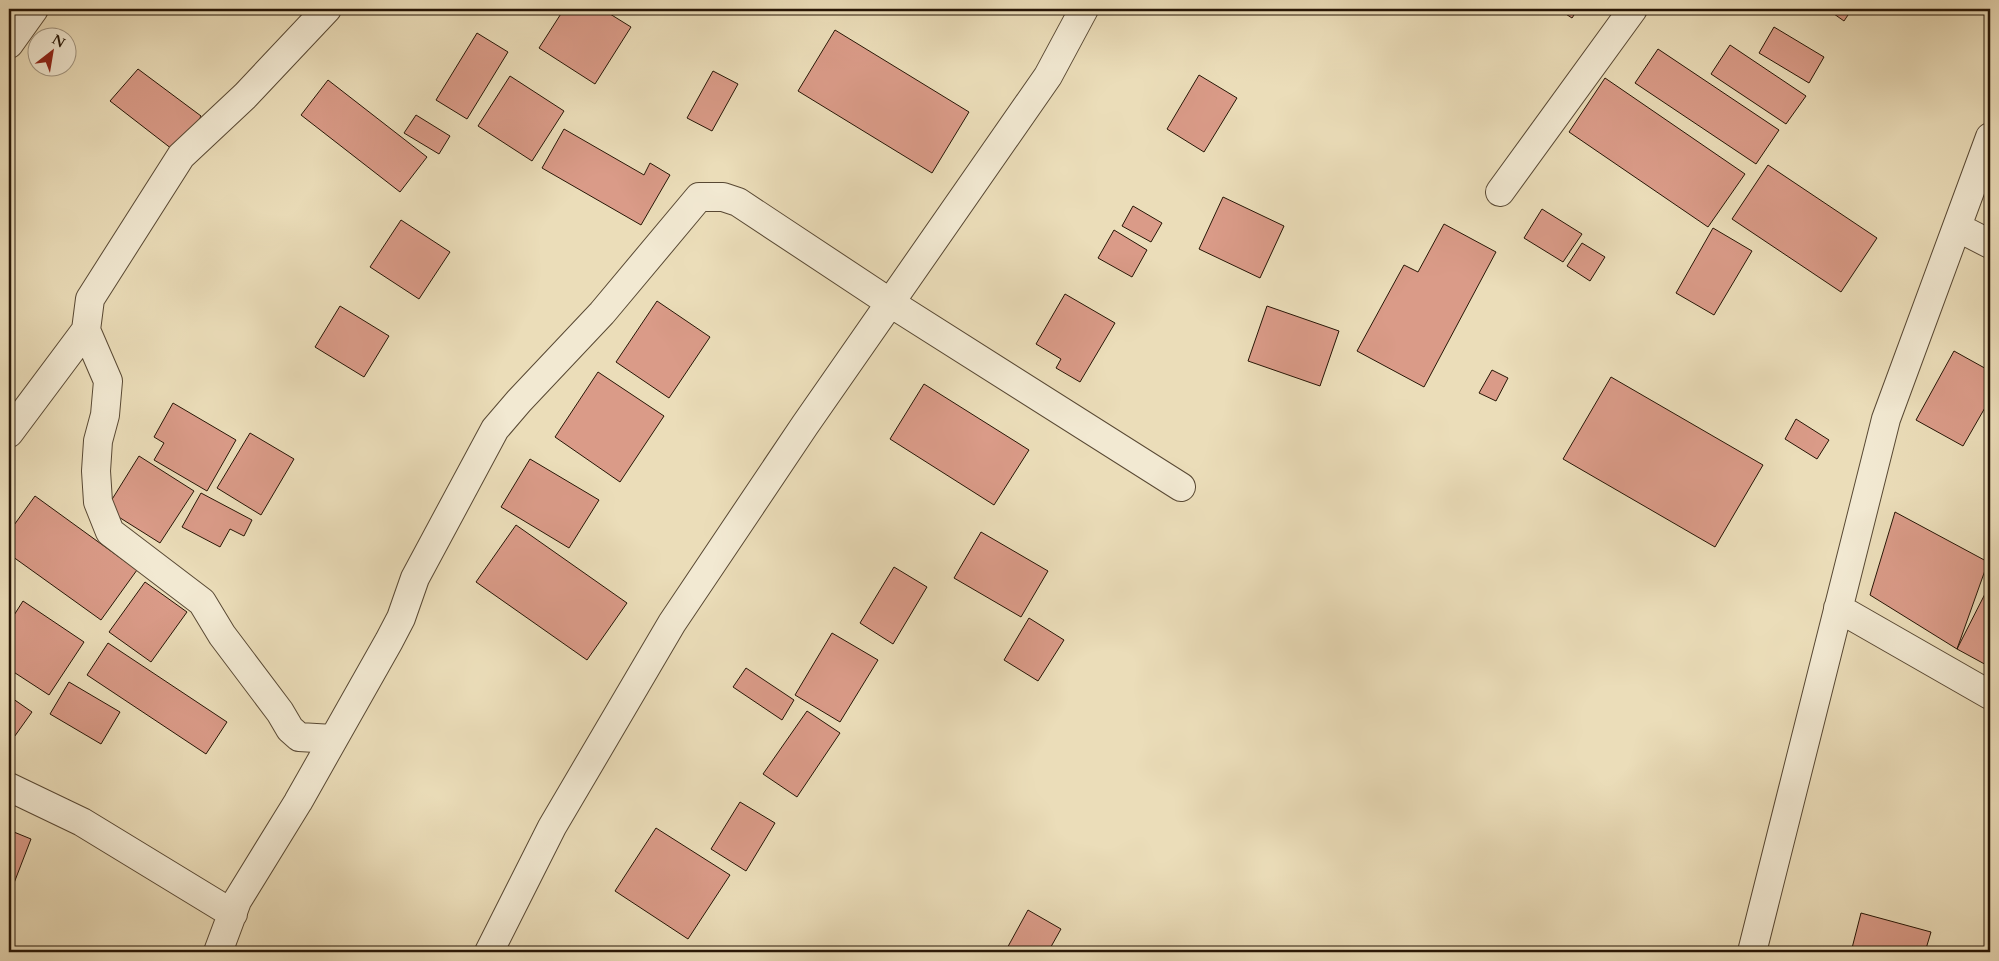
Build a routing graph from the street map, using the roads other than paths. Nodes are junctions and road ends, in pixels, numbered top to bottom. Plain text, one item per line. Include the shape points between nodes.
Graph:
1 (34, 9) edge
2 (327, 9) edge
3 (1084, 9) edge
4 (1633, 9) edge
5 (9, 44) edge
6 (1990, 137) edge
7 (1500, 192) dead end
8 (1957, 227) junction
9 (1990, 244) edge
10 (890, 302) junction
11 (86, 330) junction
12 (9, 433) edge
13 (1181, 486) dead end
14 (1838, 608) junction
15 (1990, 696) edge
16 (333, 739) junction
17 (9, 787) edge
18 (233, 914) junction
19 (218, 952) edge
20 (489, 952) edge
21 (1752, 952) edge

1 - 5 street
2 - 11 street via 245,96 181,156 90,299
3 - 10 street via 1048,76
4 - 7 street
6 - 8 street
8 - 9 street
8 - 14 street via 1886,419
10 - 13 street
10 - 16 street via 738,202 723,196 699,197 602,313 495,429 415,578 401,618
10 - 20 street via 672,623 552,827
11 - 12 street
11 - 16 street via 108,381 96,471 98,502 110,532 202,602 290,729 299,737
14 - 15 street
14 - 21 street
16 - 18 street
17 - 18 street via 82,822
18 - 19 street

